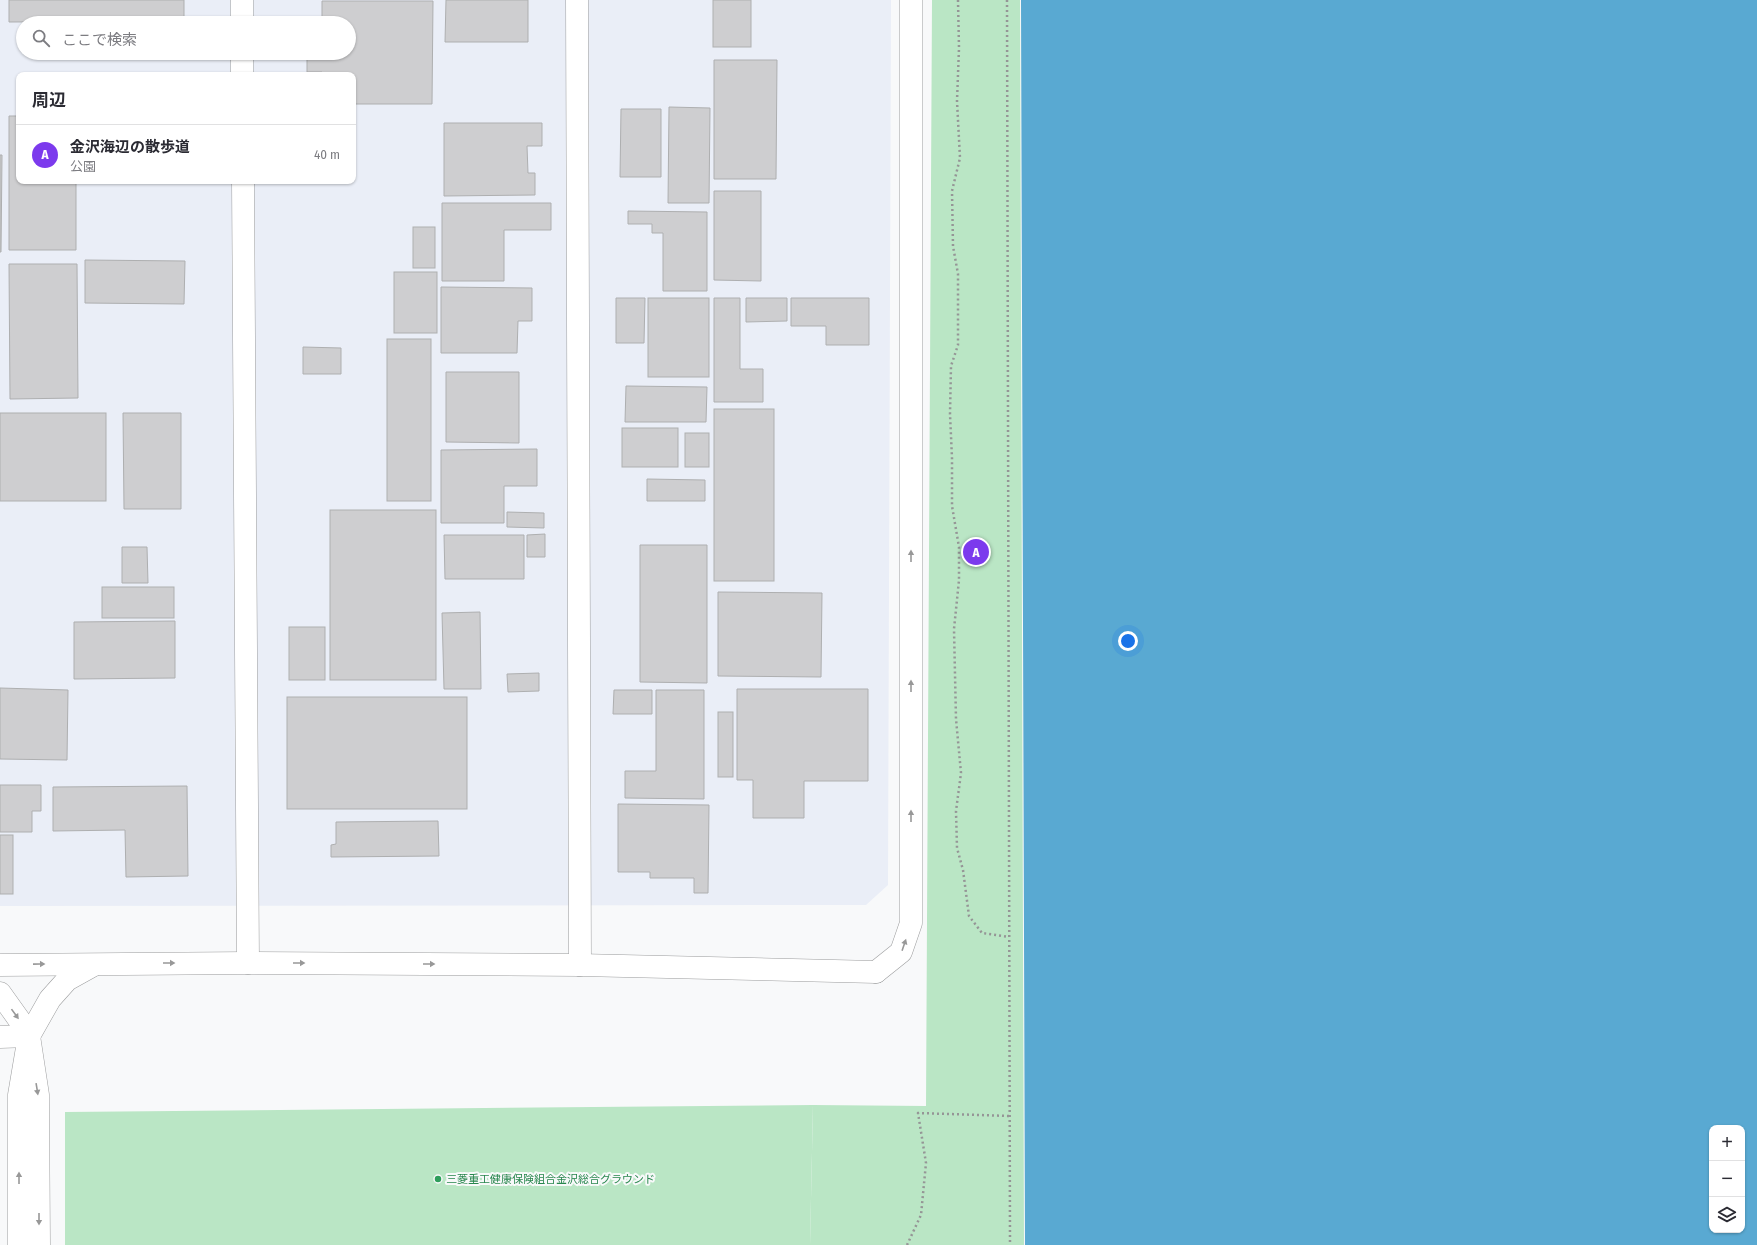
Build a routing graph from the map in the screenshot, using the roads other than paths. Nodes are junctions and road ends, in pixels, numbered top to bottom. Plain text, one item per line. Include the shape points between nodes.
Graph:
1 (242, 0) edge
2 (577, 0) edge
3 (911, 0) edge
4 (242, 16) edge
5 (242, 60) edge
6 (242, 72) edge
7 (243, 184) edge
8 (248, 963) junction
9 (96, 964) junction
10 (0, 965) edge
11 (580, 965) junction
12 (0, 993) edge
13 (29, 1036) junction
14 (0, 1037) edge
15 (20, 1245) edge
16 (39, 1245) edge

1 - 4 street
2 - 11 street
11 -> 3 street via 876,972 901,952 912,922
5 - 6 street
7 - 8 street
9 -> 8 street
8 -> 11 street
10 -> 9 street
9 - 13 street via 67,980 50,999
12 -> 13 street
13 - 14 street
15 -> 13 street via 19,1095
13 -> 16 street via 38,1095

